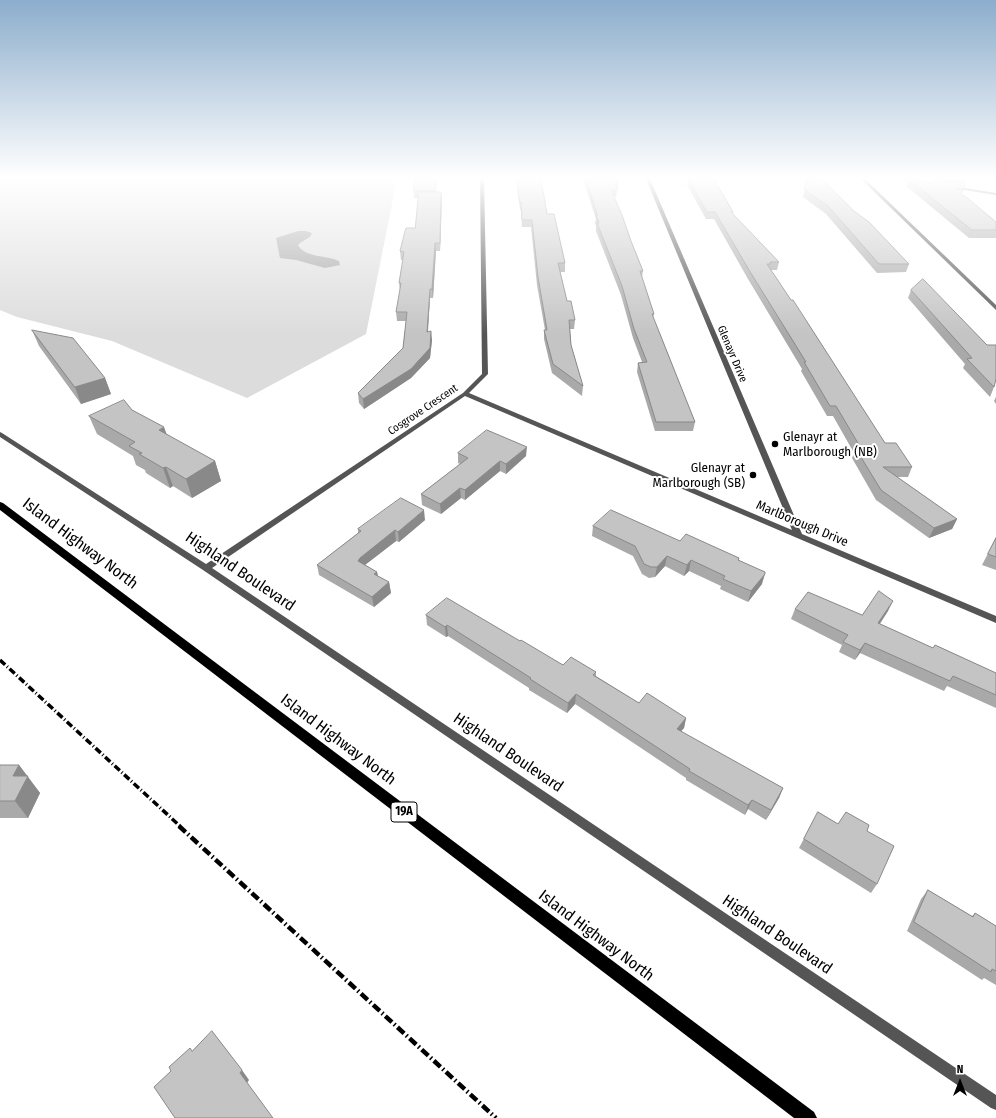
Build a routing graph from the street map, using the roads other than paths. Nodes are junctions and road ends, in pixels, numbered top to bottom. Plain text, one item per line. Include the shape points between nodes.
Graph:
1 (483, 231) edge
2 (670, 231) edge
3 (916, 231) edge
4 (996, 308) edge
5 (465, 394) junction
6 (0, 434) edge
7 (0, 505) edge
8 (799, 537) junction
9 (206, 568) junction
10 (996, 620) edge
11 (996, 1103) edge
12 (808, 1118) edge

1 - 5 street, Cosgrove Crescent via 485,374
2 - 8 street, Glenayr Drive
3 - 4 street
5 - 8 street, Marlborough Drive
5 - 9 street, Cosgrove Crescent
6 - 9 street, Highland Boulevard
7 - 12 main road, Island Highway North / 19A
8 - 10 street, Marlborough Drive
9 - 11 street, Highland Boulevard

